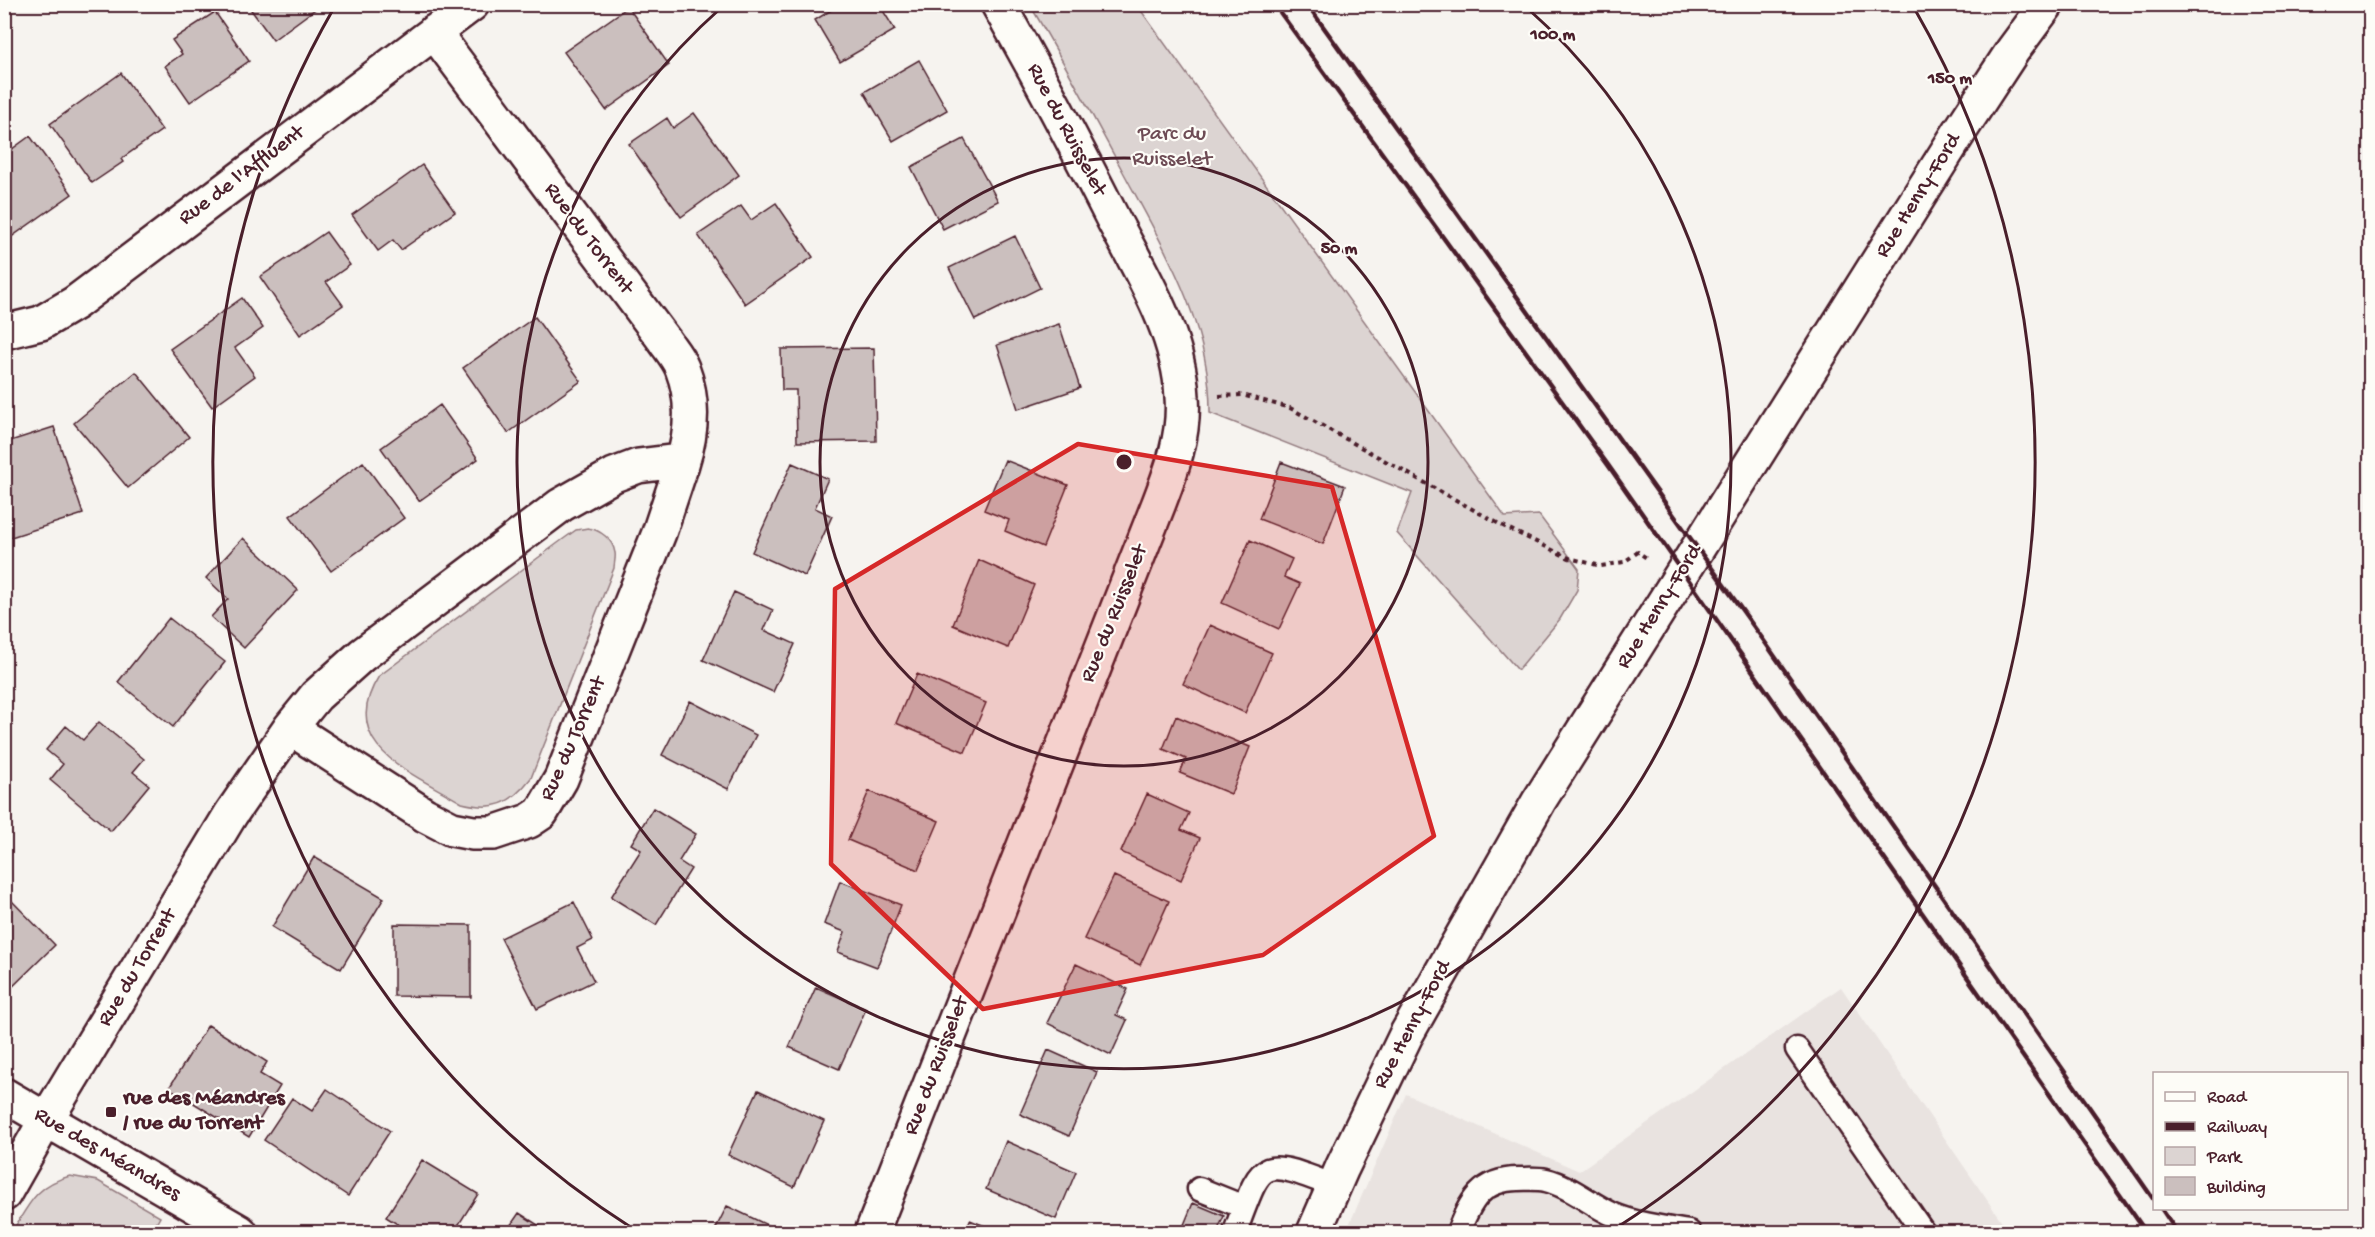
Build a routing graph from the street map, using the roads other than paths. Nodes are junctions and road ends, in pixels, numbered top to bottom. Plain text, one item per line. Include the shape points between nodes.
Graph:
1 (472, 4) edge
2 (998, 4) edge
3 (2047, 4) edge
4 (434, 32) junction
5 (4, 332) edge
6 (682, 464) junction
7 (290, 728) junction
8 (1797, 1049) dead end
9 (4, 1095) edge
10 (46, 1120) junction
11 (1335, 1186) junction
12 (1199, 1189) dead end
13 (4, 1194) edge
14 (1244, 1208) junction
15 (240, 1233) edge
16 (872, 1233) edge
17 (1234, 1233) edge
18 (1314, 1233) edge
19 (1458, 1233) edge
20 (1689, 1233) edge
21 (1923, 1233) edge

1 - 4 street, Rue de l'Affluent
2 - 16 street, Rue du Ruisselet via 1155,301 1173,347 1182,398 1182,430 1159,503
3 - 11 street, Rue Henry-Ford via 1988,87 1539,801 1428,993
4 - 5 street, Rue de l'Affluent via 75,303 41,323
4 - 6 street, Rue du Torrent via 681,366 690,411 690,433
6 - 7 street, Rue du Torrent via 638,466 561,505 343,670
6 - 7 street, Rue du Torrent via 659,533 561,780 541,813 493,833 452,829 393,796
7 - 10 street, Rue du Torrent via 231,814
8 - 21 lane
9 - 10 street, Rue des Méandres
10 - 13 street, Rue du Torrent
10 - 15 street, Rue des Méandres
11 - 14 lane via 1274,1167 1257,1176
11 - 18 street, Rue Henry-Ford
12 - 14 lane
14 - 17 lane
19 - 20 lane via 1473,1199 1482,1190 1496,1181 1529,1179 1546,1180 1612,1214

